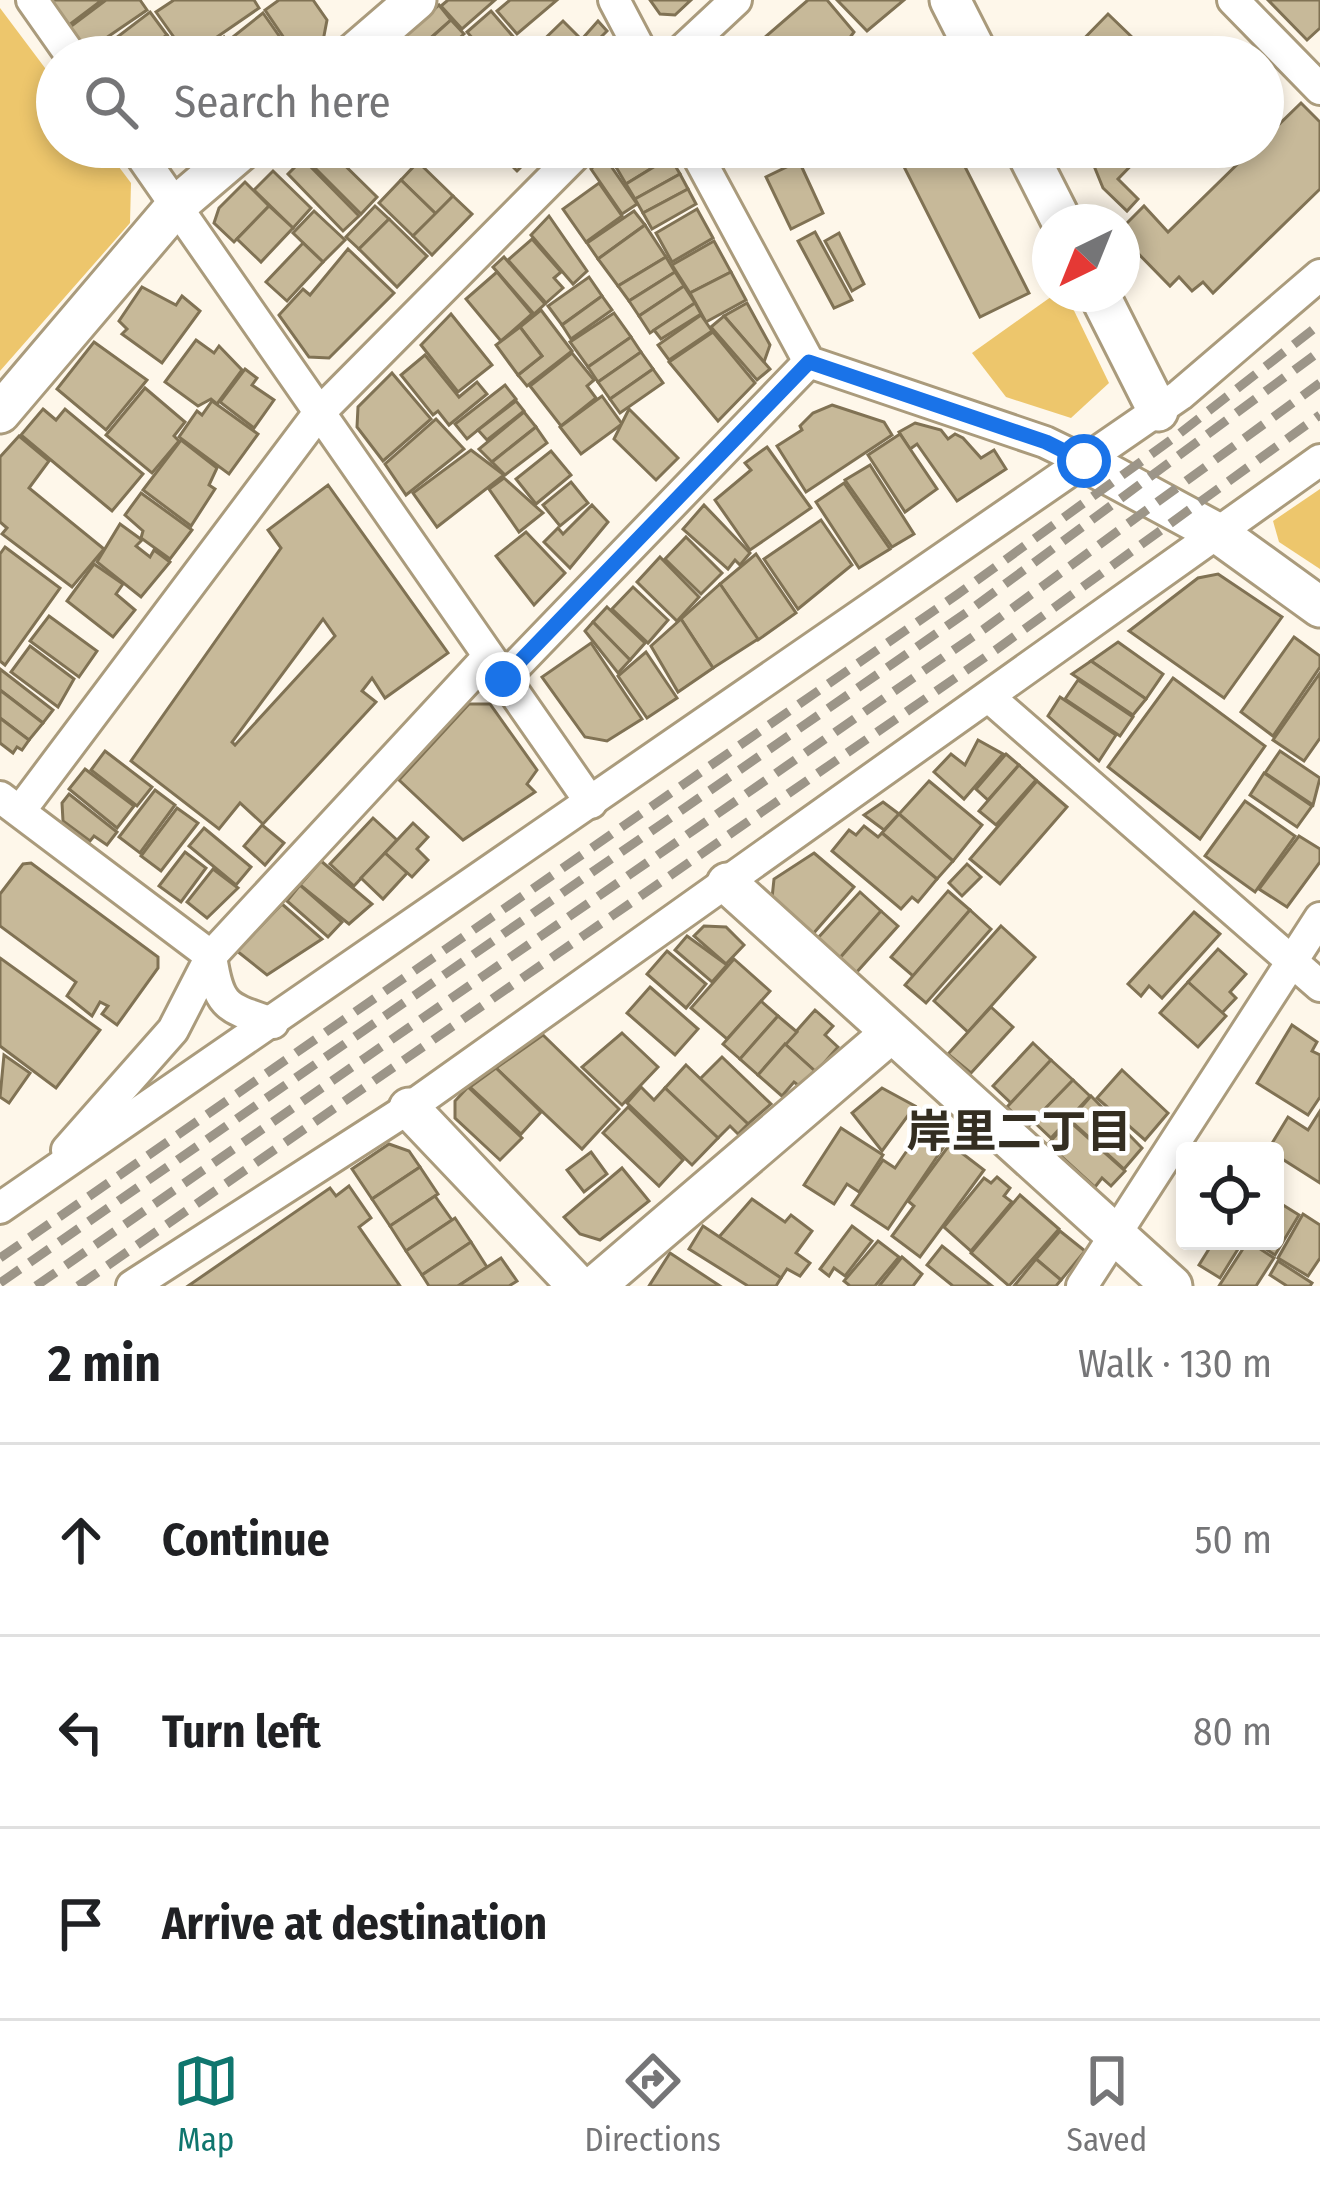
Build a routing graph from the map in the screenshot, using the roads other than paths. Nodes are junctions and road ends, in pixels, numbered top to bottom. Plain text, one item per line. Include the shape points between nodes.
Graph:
1 (32, 0) edge
2 (416, 0) edge
3 (614, 0) edge
4 (736, 0) edge
5 (950, 0) edge
6 (1233, 0) edge
7 (57, 36) edge
8 (374, 36) edge
9 (633, 36) edge
10 (697, 36) edge
11 (968, 36) edge
12 (1268, 36) edge
13 (1284, 52) edge
14 (1320, 89) edge
15 (150, 168) edge
16 (220, 168) edge
17 (563, 168) edge
18 (704, 168) edge
19 (1035, 168) edge
20 (1053, 204) edge
21 (176, 206) junction
22 (1320, 275) edge
23 (1108, 312) edge
24 (809, 362) junction
25 (1158, 411) junction
26 (0, 412) edge
27 (318, 414) junction
28 (1320, 460) edge
29 (1084, 461) junction
30 (1219, 534) junction
31 (1320, 607) edge
32 (496, 668) junction
33 (989, 697) junction
34 (591, 803) junction
35 (10, 804) edge
36 (727, 883) junction
37 (1320, 918) edge
38 (211, 956) junction
39 (1293, 962) junction
40 (1320, 986) edge
41 (273, 1023) junction
42 (891, 1034) junction
43 (409, 1108) junction
44 (39, 1182) junction
45 (2, 1205) edge
46 (1112, 1232) junction
47 (132, 1286) edge
48 (578, 1286) edge
49 (595, 1286) edge
50 (1082, 1286) edge
51 (1172, 1286) edge

1 - 7 street
2 - 8 street
3 - 9 street
4 - 10 street
5 - 11 street
6 - 12 street
13 - 14 street
15 - 21 street
16 - 21 street
17 - 27 street
18 - 24 street
19 - 20 street
21 - 26 street
21 - 27 street
22 - 25 street
23 - 25 street
24 - 29 street
24 - 32 street
25 - 29 street
27 - 32 street
27 - 35 street
28 - 30 street
29 - 30 street
29 - 34 street
30 - 31 street
30 - 33 street
32 - 34 street
32 - 38 street
33 - 36 street
33 - 39 street
34 - 41 street
35 - 38 street
36 - 42 street
36 - 43 street
37 - 39 street
38 - 41 street via 217,996
38 - 44 street via 173,1030
39 - 40 street
39 - 46 street
41 - 44 street
42 - 46 street
42 - 49 street
43 - 47 street
43 - 48 street
44 - 45 street
46 - 50 street
46 - 51 street

